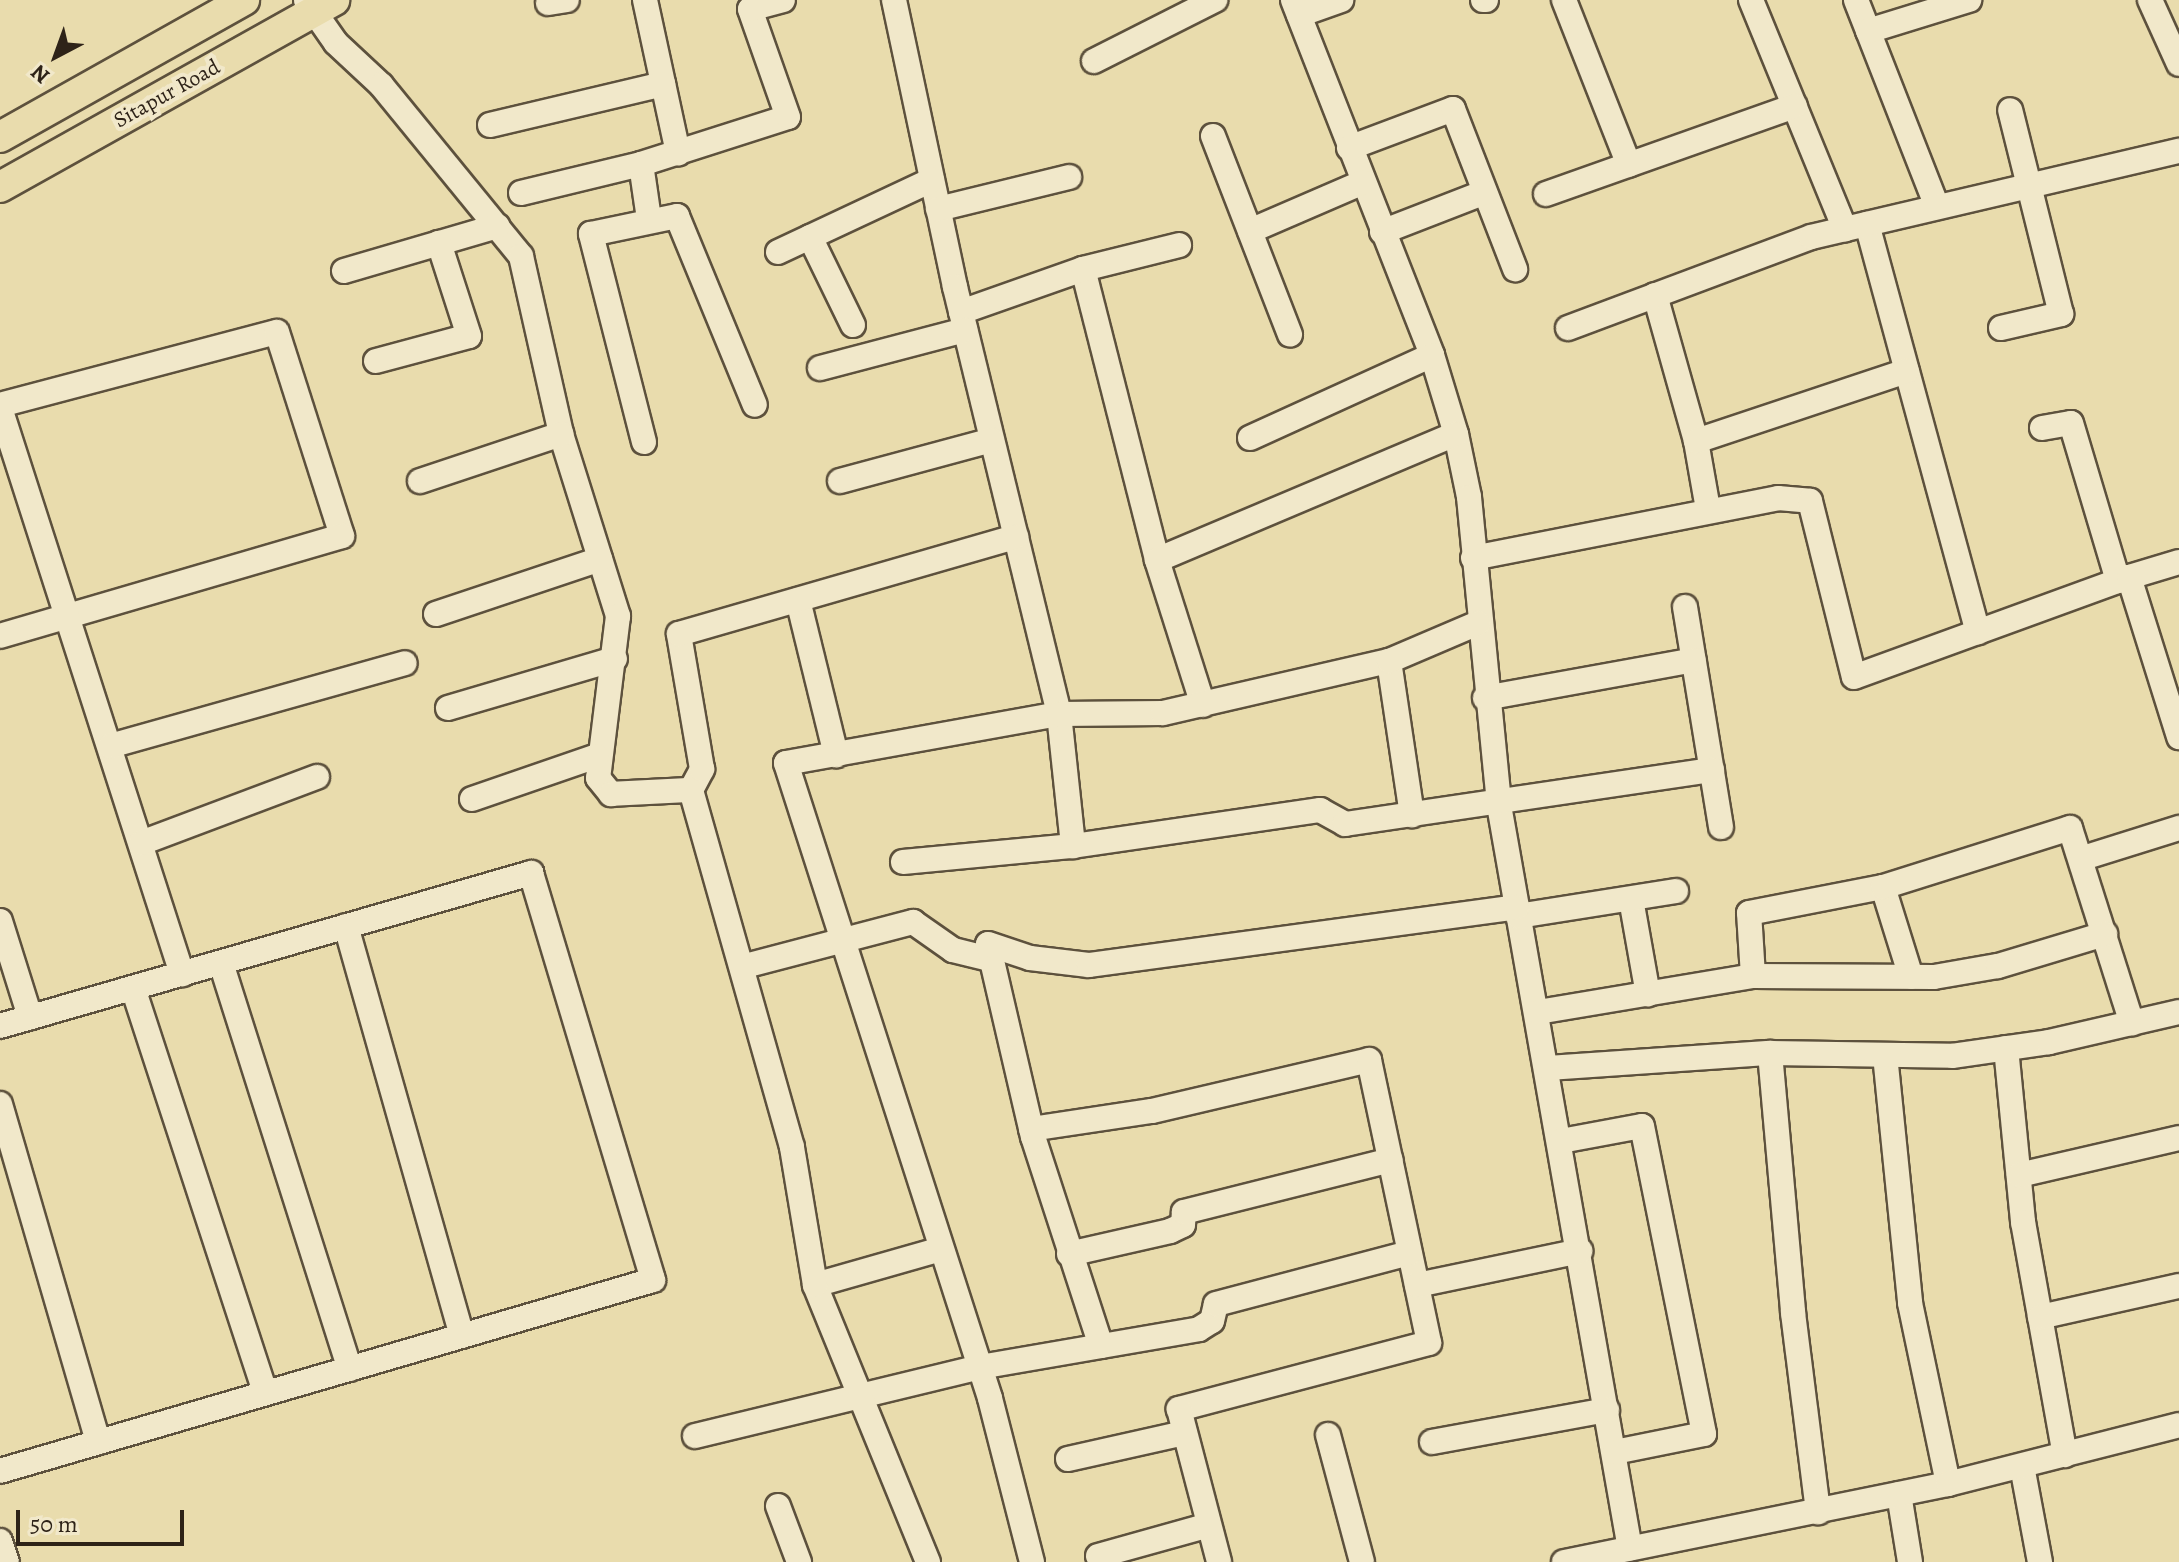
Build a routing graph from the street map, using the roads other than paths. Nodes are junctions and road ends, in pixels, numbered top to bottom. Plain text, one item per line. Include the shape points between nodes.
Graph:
1 (244, 0) edge
2 (645, 0) edge
3 (783, 0) edge
4 (894, 0) edge
5 (1215, 0) edge
6 (1341, 0) edge
7 (1564, 0) edge
8 (1751, 0) edge
9 (1856, 0) edge
10 (1969, 0) edge
11 (2150, 0) edge
12 (318, 4) edge
13 (1296, 8) edge
14 (207, 10) edge
15 (1868, 31) junction
16 (2178, 59) edge
17 (1094, 61) dead end
18 (663, 84) junction
19 (1795, 106) junction
20 (2010, 110) dead end
21 (490, 125) dead end
22 (1213, 136) dead end
23 (0, 137) edge
24 (1349, 148) junction
25 (2179, 151) edge
26 (678, 153) junction
27 (641, 164) junction
28 (1629, 165) junction
29 (1069, 177) dead end
30 (932, 180) junction
31 (1363, 182) junction
32 (2031, 185) junction
33 (0, 187) edge
34 (1485, 192) junction
35 (521, 193) dead end
36 (1546, 194) dead end
37 (1937, 207) junction
38 (938, 209) junction
39 (649, 219) junction
40 (498, 226) junction
41 (1856, 226) junction
42 (1250, 231) junction
43 (1382, 232) junction
44 (810, 237) junction
45 (439, 243) junction
46 (1179, 245) dead end
47 (778, 252) dead end
48 (1083, 269) junction
49 (1515, 269) dead end
50 (344, 271) dead end
51 (1655, 295) junction
52 (963, 321) junction
53 (853, 325) dead end
54 (1568, 328) dead end
55 (2001, 328) dead end
56 (1290, 335) dead end
57 (1432, 355) junction
58 (376, 361) dead end
59 (820, 368) dead end
60 (1907, 371) junction
61 (755, 405) dead end
62 (0, 406) edge
63 (2042, 428) dead end
64 (561, 434) junction
65 (1456, 434) junction
66 (1250, 438) dead end
67 (992, 440) junction
68 (1696, 441) junction
69 (644, 442) dead end
70 (420, 481) dead end
71 (840, 481) dead end
72 (1708, 509) junction
73 (1016, 537) junction
74 (1473, 558) junction
75 (600, 559) junction
76 (1157, 560) junction
77 (2179, 562) edge
78 (2124, 579) junction
79 (798, 600) junction
80 (1685, 607) dead end
81 (436, 614) dead end
82 (68, 618) junction
83 (1478, 623) junction
84 (1978, 632) junction
85 (0, 636) edge
86 (615, 659) junction
87 (1694, 660) junction
88 (1389, 661) junction
89 (405, 663) dead end
90 (1485, 698) junction
91 (1203, 705) junction
92 (448, 708) dead end
93 (1059, 714) junction
94 (2179, 737) edge
95 (110, 746) junction
96 (836, 755) junction
97 (597, 756) junction
98 (1712, 770) junction
99 (317, 777) dead end
100 (691, 790) junction
101 (472, 799) dead end
102 (1499, 805) junction
103 (1412, 815) junction
104 (1721, 827) dead end
105 (2179, 828) edge
106 (141, 843) junction
107 (1073, 846) junction
108 (2083, 858) junction
109 (903, 862) dead end
110 (1883, 887) junction
111 (1676, 891) dead end
112 (1631, 899) junction
113 (1517, 912) junction
114 (0, 921) edge
115 (346, 926) junction
116 (2105, 934) junction
117 (843, 940) junction
118 (988, 959) junction
119 (221, 963) junction
120 (745, 966) junction
121 (182, 974) junction
122 (1753, 976) junction
123 (1911, 977) junction
124 (133, 988) junction
125 (1648, 994) junction
126 (1538, 1012) junction
127 (2179, 1012) edge
128 (30, 1017) junction
129 (2132, 1023) junction
130 (0, 1026) edge
131 (2006, 1048) junction
132 (1770, 1053) junction
133 (1885, 1055) junction
134 (1548, 1068) junction
135 (0, 1104) edge
136 (1031, 1129) junction
137 (2179, 1138) edge
138 (1561, 1141) junction
139 (1391, 1160) junction
140 (2019, 1175) junction
141 (941, 1249) junction
142 (1580, 1251) junction
143 (1409, 1253) junction
144 (1069, 1254) junction
145 (815, 1285) junction
146 (1417, 1285) junction
147 (2179, 1286) edge
148 (2040, 1317) junction
149 (462, 1336) junction
150 (1101, 1346) junction
151 (980, 1367) junction
152 (350, 1369) junction
153 (265, 1393) junction
154 (862, 1400) junction
155 (1607, 1410) junction
156 (2179, 1425) edge
157 (1184, 1433) junction
158 (1328, 1435) dead end
159 (695, 1436) dead end
160 (98, 1442) junction
161 (1432, 1442) dead end
162 (1615, 1452) junction
163 (2065, 1455) junction
164 (1068, 1459) dead end
165 (2022, 1466) junction
166 (0, 1471) edge
167 (1948, 1484) junction
168 (1899, 1494) junction
169 (778, 1506) dead end
170 (1818, 1512) junction
171 (1209, 1525) junction
172 (0, 1541) edge
173 (1630, 1549) junction
174 (1678, 1551) edge
175 (1098, 1556) dead end
176 (7, 1562) edge
177 (799, 1562) edge
178 (928, 1562) edge
179 (1032, 1562) edge
180 (1219, 1562) edge
181 (1362, 1562) edge
182 (1564, 1562) edge
183 (1910, 1562) edge
184 (2040, 1562) edge

1 - 14 main road, Sitapur Road
2 - 18 street
3 - 26 street via 750,9 788,117
4 - 30 street
5 - 17 street
6 - 13 street
7 - 28 street
8 - 19 street
9 - 15 street
10 - 15 street
11 - 16 street
12 - 33 main road, Sitapur Road
12 - 40 street via 336,43 381,85
13 - 24 street
14 - 23 main road, Sitapur Road
15 - 37 street
18 - 21 street
18 - 26 street
19 - 28 street
19 - 41 street
20 - 32 street
22 - 42 street
24 - 31 street
24 - 34 street via 1453,109
25 - 32 street
26 - 27 street
27 - 35 street
27 - 39 street
28 - 36 street
29 - 38 street
30 - 38 street
30 - 44 street
31 - 42 street
31 - 43 street
32 - 37 street
32 - 55 street via 2061,314
34 - 43 street
34 - 49 street
37 - 41 street
38 - 52 street
39 - 61 street via 677,216
39 - 69 street via 591,234
40 - 45 street
40 - 64 street via 525,266
41 - 51 street
41 - 60 street
42 - 56 street
43 - 57 street
44 - 47 street
44 - 53 street
45 - 50 street
45 - 58 street via 469,336
46 - 48 street
48 - 52 street
48 - 76 street
51 - 54 street
51 - 68 street
52 - 59 street
52 - 67 street
57 - 65 street
57 - 66 street
60 - 68 street
60 - 84 street
62 - 82 street
62 - 82 street via 277,332 342,536
63 - 78 street via 2071,423
64 - 70 street
64 - 75 street
65 - 74 street
65 - 76 street
67 - 71 street
67 - 73 street
68 - 72 street
72 - 74 street
72 - 84 street via 1778,498 1810,501 1854,677
73 - 79 street
73 - 93 street
74 - 83 street
75 - 81 street
75 - 86 street via 618,616
76 - 91 street
77 - 78 street
78 - 84 street
78 - 94 street
79 - 96 street
79 - 100 street via 679,634 702,769
80 - 87 street
82 - 85 street
82 - 95 street
83 - 88 street
83 - 90 street
86 - 92 street
86 - 97 street
87 - 90 street
87 - 98 street
88 - 91 street
88 - 103 street
89 - 95 street
90 - 102 street
91 - 93 street via 1163,713
93 - 96 street
93 - 107 street
95 - 106 street
96 - 117 street via 786,763
97 - 100 street via 598,778 611,794
97 - 101 street
98 - 102 street
98 - 104 street
99 - 106 street
100 - 120 street
102 - 103 street
102 - 113 street
103 - 107 street via 1345,824 1320,810
105 - 108 street
106 - 121 street
107 - 109 street
108 - 110 street via 2070,828
108 - 116 street
110 - 122 street via 1749,913
110 - 123 street
111 - 112 street
112 - 113 street
112 - 125 street
113 - 118 street via 1089,965 1030,958 988,944
113 - 126 street
114 - 128 street
115 - 119 street
115 - 149 street
115 - 149 street via 531,873 653,1280
116 - 123 street via 1998,966
116 - 129 street
117 - 118 street via 913,922 953,950
117 - 120 street
117 - 141 street
118 - 136 street
119 - 121 street
119 - 152 street
120 - 145 street via 792,1147
121 - 124 street
122 - 123 street
122 - 125 street
124 - 128 street
124 - 153 street
125 - 126 street
126 - 134 street
127 - 129 street
128 - 130 street
129 - 131 street
131 - 133 street via 1952,1056
131 - 140 street
132 - 133 street
132 - 134 street
132 - 170 street via 1793,1313
133 - 167 street via 1910,1303
134 - 138 street
135 - 160 street
136 - 139 street via 1152,1111 1369,1060
136 - 144 street
137 - 140 street
138 - 142 street
138 - 162 street via 1642,1126 1704,1434
139 - 143 street
139 - 144 street via 1184,1212 1183,1225 1170,1231
140 - 148 street
141 - 145 street
141 - 151 street
142 - 146 street
142 - 155 street
143 - 146 street
143 - 150 street via 1216,1304 1212,1321 1199,1329
144 - 150 street
145 - 154 street
146 - 157 street via 1429,1343 1179,1409
147 - 148 street
148 - 163 street
149 - 152 street
150 - 151 street
151 - 154 street
151 - 179 street
152 - 153 street
153 - 160 street
154 - 159 street
154 - 178 street
155 - 161 street
155 - 162 street
156 - 163 street
157 - 164 street
157 - 171 street
158 - 181 street
160 - 166 street
162 - 173 street
163 - 165 street
165 - 167 street
165 - 184 street
167 - 168 street
168 - 170 street
168 - 183 street
169 - 177 street
170 - 174 street
171 - 175 street
171 - 180 street
172 - 176 street
173 - 174 street
173 - 182 street

